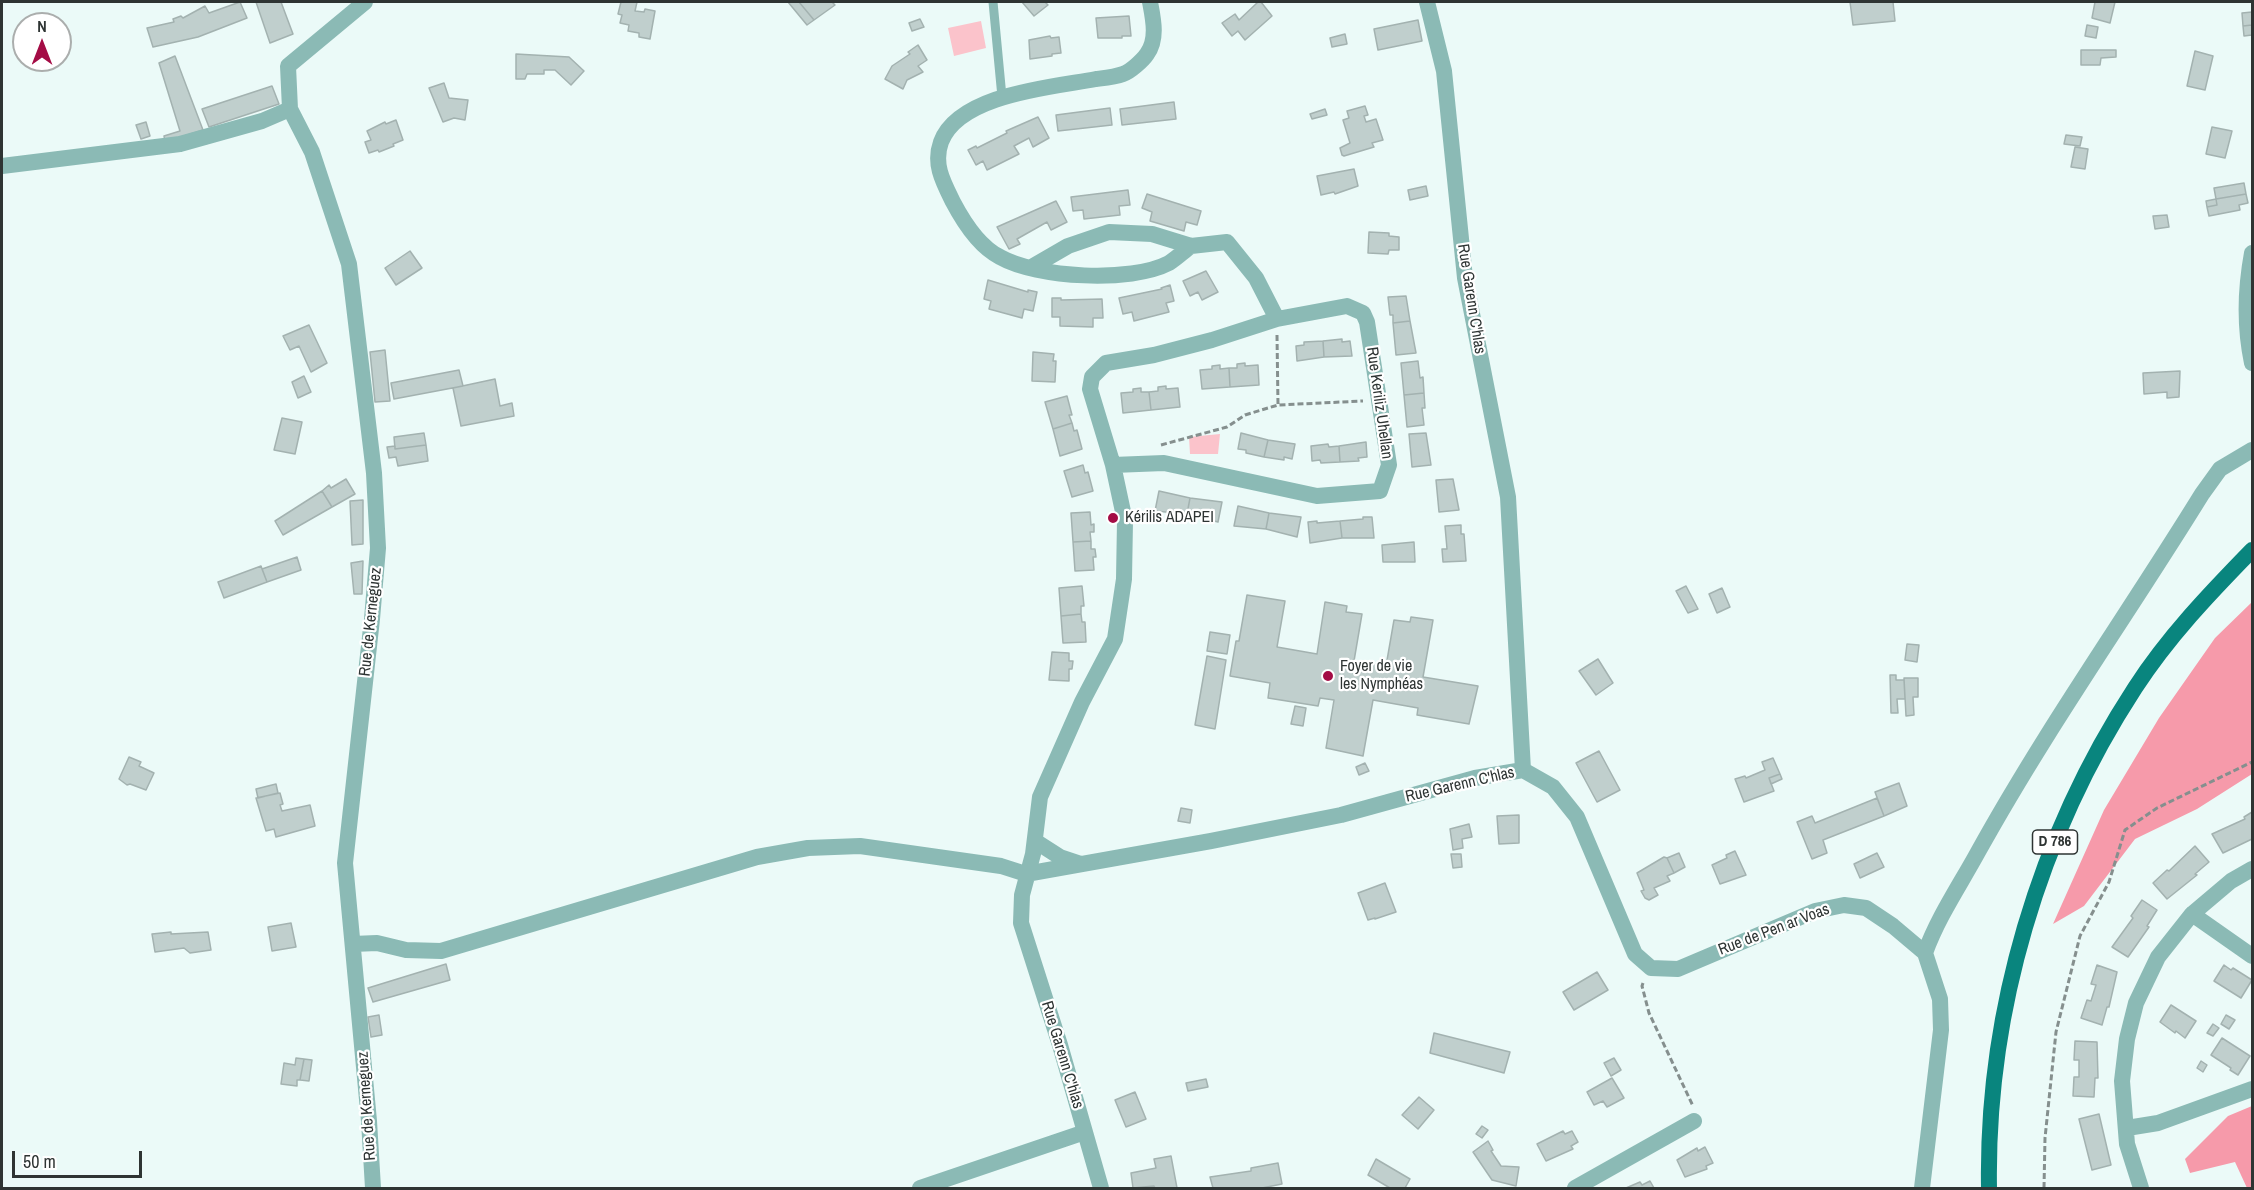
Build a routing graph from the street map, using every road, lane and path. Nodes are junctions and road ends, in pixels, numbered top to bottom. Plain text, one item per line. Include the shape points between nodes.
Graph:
1 (365, 2) edge
2 (993, 2) edge
3 (1150, 2) edge
4 (1427, 2) edge
5 (1002, 97) junction
6 (290, 109) junction
7 (2, 166) edge
8 (1191, 246) junction
9 (2253, 253) edge
10 (1029, 268) junction
11 (1277, 319) junction
12 (2253, 363) edge
13 (1380, 401) junction
14 (1278, 405) junction
15 (2253, 450) edge
16 (1144, 464) junction
17 (1113, 465) junction
18 (2253, 550) edge
19 (2253, 762) edge
20 (1522, 770) junction
21 (1035, 841) junction
22 (1082, 864) junction
23 (2253, 869) edge
24 (1026, 874) junction
25 (2192, 914) junction
26 (353, 944) junction
27 (1925, 953) junction
28 (2253, 956) edge
29 (1651, 968) junction
30 (2253, 1089) edge
31 (1694, 1121) joint
32 (2127, 1128) junction
33 (1085, 1132) junction
34 (373, 1188) edge
35 (921, 1188) edge
36 (1101, 1188) edge
37 (1575, 1188) edge
38 (1922, 1188) edge
39 (1989, 1188) edge
40 (2044, 1188) edge
41 (2141, 1188) edge

1 - 6 street, Rue de Kerneguez via 288,66
2 - 5 lane
3 - 5 street via 1155,29 1148,54 1124,74
4 - 20 street, Rue Garenn C'hlas via 1444,71 1465,278 1508,497
5 - 10 street via 970,112 947,130 938,163 942,180 968,226 998,256
6 - 7 street via 180,144
6 - 26 street, Rue de Kerneguez via 312,152 349,264 374,473 378,548 345,863
8 - 10 street via 1169,263 1136,272 1099,275
8 - 10 street via 1152,234 1109,232 1068,246
8 - 11 street via 1227,242 1256,278
9 - 12 street via 2246,288 2248,344
11 - 13 street, Rue Keriliz Uhellan via 1347,306 1363,314
11 - 14 path
11 - 17 street, Rue Keriliz Uhellan via 1154,355 1106,363 1092,377 1090,389
13 - 14 path
13 - 16 street, Rue Keriliz Uhellan via 1389,465 1380,491 1317,496 1164,463
14 - 16 path via 1227,427 1144,449
15 - 27 street via 2220,469 2202,494 2010,793 1945,908
16 - 17 street, Rue Keriliz Uhellan
17 - 21 street, Rue Keriliz Uhellan via 1125,521 1124,579 1115,639 1040,797
18 - 39 main road, D 786 via 2195,610 2135,687 2087,769 2055,842 2026,921 2006,1007 1995,1080
19 - 40 path via 2157,808 2125,830 2109,882 2080,936 2056,1032 2044,1138
20 - 22 street, Rue Garenn C'hlas via 1475,778 1341,815
20 - 29 street via 1553,787 1577,817 1635,954
21 - 22 street via 1060,857
21 - 24 street, Rue Keriliz Uhellan
22 - 24 street, Rue Garenn C'hlas
23 - 25 street via 2231,881
24 - 26 street via 1001,866 860,846 808,848 757,857 441,951
24 - 33 street, Rue Garenn C'hlas via 1021,923
25 - 28 street
25 - 32 street via 2158,957 2136,1003 2122,1081
26 - 34 street, Rue de Kerneguez
27 - 29 street, Rue de Pen ar Voas via 1866,908 1844,905 1815,911 1678,969
27 - 38 street via 1940,999 1941,1030
29 - 31 path via 1642,986 1647,1004 1696,1112
30 - 32 street via 2158,1123
31 - 37 street
32 - 41 street via 2127,1144
33 - 35 street
33 - 36 street, Rue Garenn C'hlas

